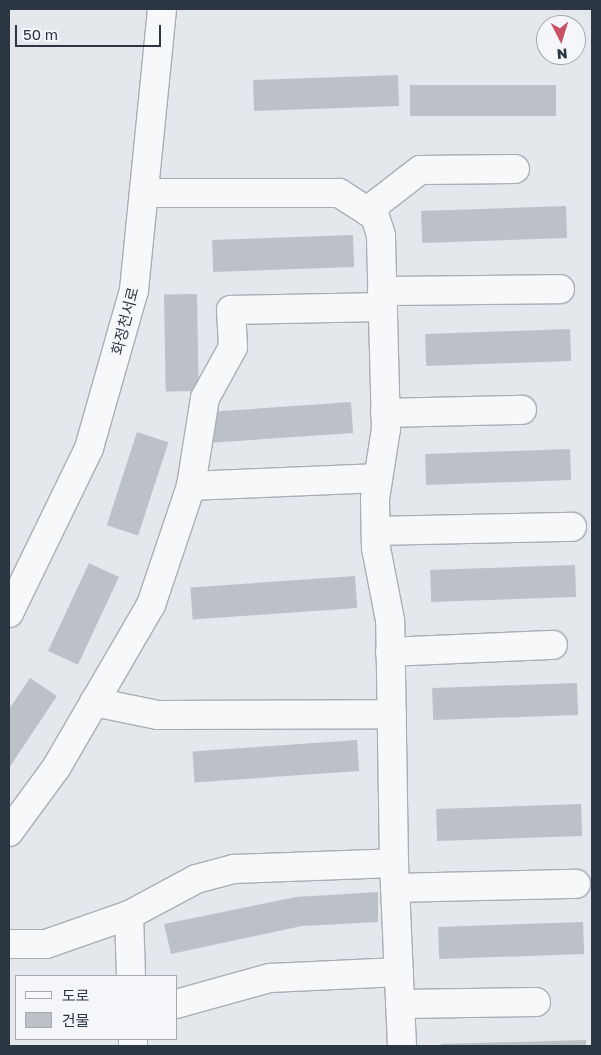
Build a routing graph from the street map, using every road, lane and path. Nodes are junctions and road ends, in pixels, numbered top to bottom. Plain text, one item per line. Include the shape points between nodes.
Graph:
1 (162, 9) edge
2 (516, 169) dead end
3 (146, 193) junction
4 (367, 210) junction
5 (560, 289) dead end
6 (383, 299) junction
7 (522, 410) dead end
8 (385, 413) junction
9 (378, 478) junction
10 (191, 486) junction
11 (572, 527) dead end
12 (376, 531) junction
13 (9, 613) edge
14 (553, 645) dead end
15 (390, 652) junction
16 (94, 702) junction
17 (392, 714) junction
18 (9, 832) edge
19 (395, 876) junction
20 (576, 884) dead end
21 (129, 915) junction
22 (9, 944) edge
23 (399, 972) junction
24 (131, 975) edge
25 (536, 1002) dead end
26 (178, 1003) edge
27 (400, 1004) junction
28 (402, 1046) edge

1 - 3 street, 화정천서로
2 - 4 street via 420,170
3 - 4 street via 339,193
3 - 13 street, 화정천서로 via 134,290 89,448
4 - 6 street via 375,216 381,235
5 - 6 street
6 - 8 street
6 - 10 street via 231,310 233,347 205,398
7 - 8 street
8 - 9 street
9 - 10 street
9 - 12 street
10 - 16 street via 151,605
11 - 12 street
12 - 15 street
14 - 15 street
15 - 17 street
16 - 17 street via 158,715
16 - 18 street via 56,768
17 - 19 street
19 - 20 street
19 - 21 street via 234,869 196,879
19 - 23 street
21 - 22 street via 46,944
21 - 24 street
23 - 26 street via 270,978
23 - 27 street
25 - 27 street
27 - 28 street

